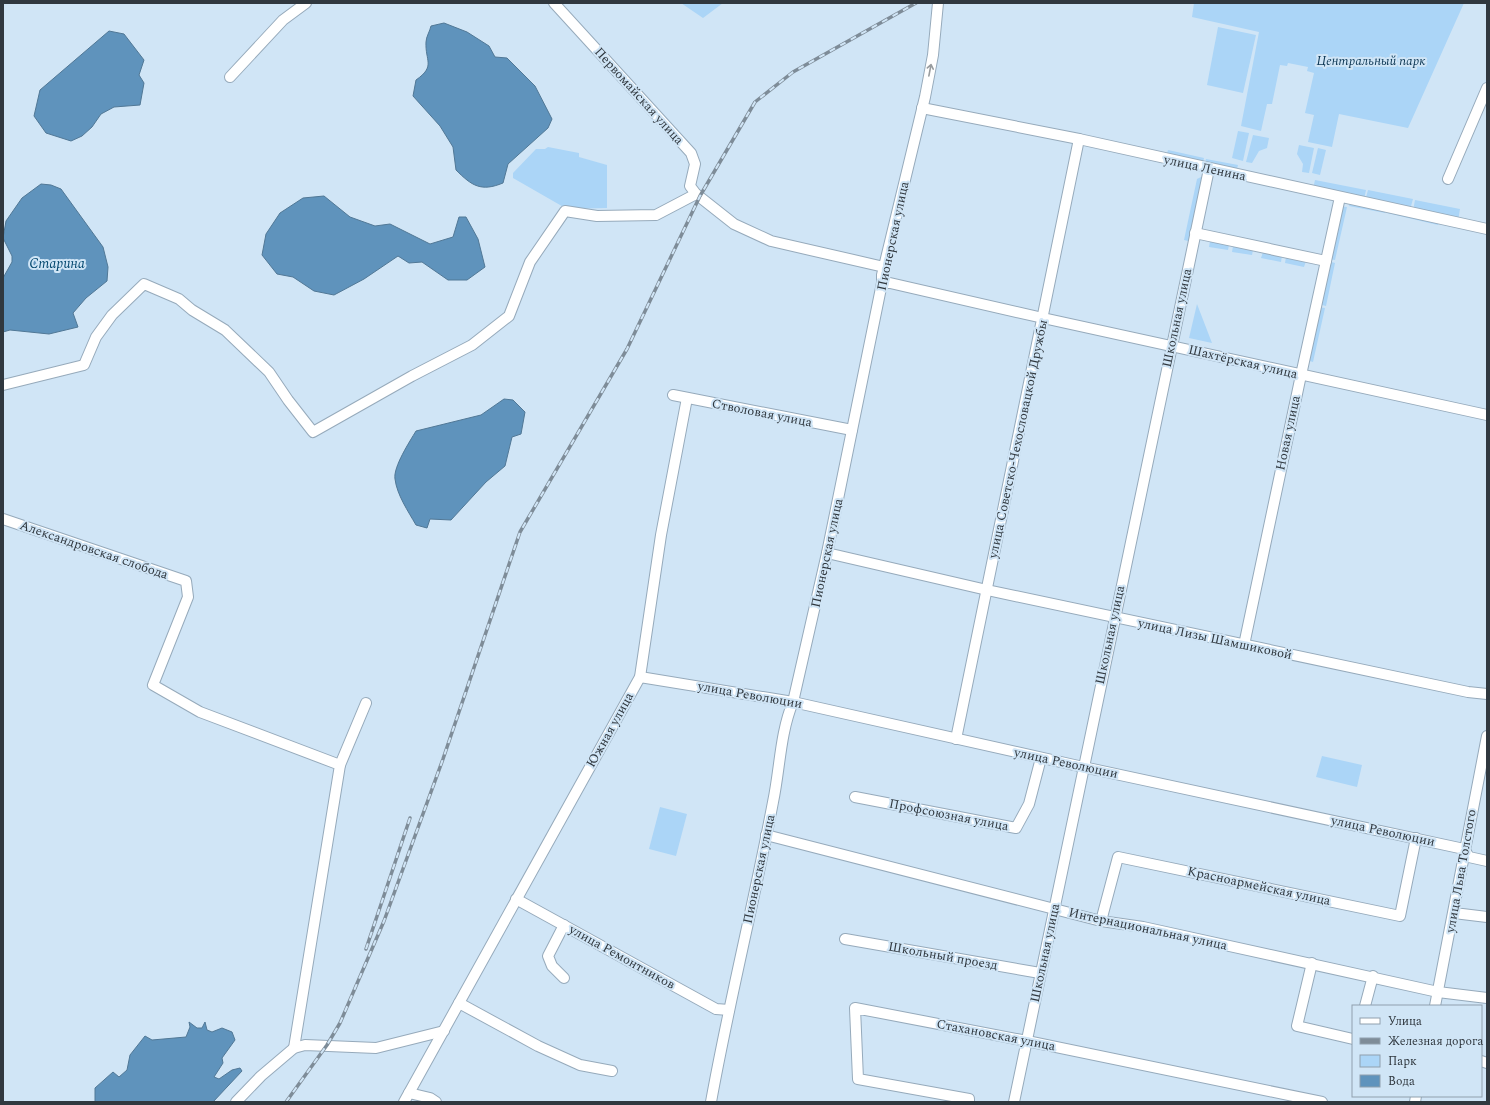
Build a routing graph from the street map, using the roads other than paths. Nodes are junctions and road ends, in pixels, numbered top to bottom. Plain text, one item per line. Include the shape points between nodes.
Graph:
1 (306, 3) edge
2 (554, 3) edge
3 (938, 3) edge
4 (230, 78) dead end
5 (1487, 88) edge
6 (922, 108) junction
7 (1078, 139) junction
8 (1209, 169) junction
9 (1448, 179) dead end
10 (698, 195) junction
11 (1340, 197) junction
12 (1487, 229) edge
13 (1195, 234) junction
14 (1326, 262) junction
15 (884, 267) junction
16 (882, 283) junction
17 (1043, 318) junction
18 (1171, 346) junction
19 (1300, 375) junction
20 (3, 385) edge
21 (673, 395) dead end
22 (687, 398) junction
23 (1487, 415) edge
24 (852, 430) junction
25 (3, 519) edge
26 (827, 553) junction
27 (987, 590) junction
28 (1114, 618) junction
29 (1244, 645) junction
30 (640, 677) junction
31 (1487, 694) edge
32 (793, 702) junction
33 (366, 703) dead end
34 (1487, 736) edge
35 (956, 739) junction
36 (1041, 758) junction
37 (340, 765) junction
38 (1083, 767) junction
39 (855, 797) dead end
40 (766, 835) junction
41 (1416, 838) junction
42 (1464, 848) junction
43 (1487, 860) edge
44 (516, 899) junction
45 (1054, 909) junction
46 (1454, 913) junction
47 (1487, 917) edge
48 (1101, 921) junction
49 (564, 925) junction
50 (845, 939) dead end
51 (1312, 963) junction
52 (1040, 973) junction
53 (1373, 976) junction
54 (564, 978) dead end
55 (1438, 992) junction
56 (1482, 1000) edge
57 (459, 1002) junction
58 (1365, 1005) edge
59 (1435, 1005) edge
60 (729, 1010) junction
61 (444, 1031) junction
62 (1352, 1039) edge
63 (1027, 1041) junction
64 (294, 1048) junction
65 (612, 1071) dead end
66 (409, 1092) junction
67 (236, 1102) edge
68 (404, 1102) edge
69 (436, 1102) edge
70 (711, 1102) edge
71 (969, 1102) edge
72 (1014, 1102) edge
73 (1322, 1102) edge

1 - 4 street via 283,20
2 - 10 street, Первомайская улица via 691,153 695,164 690,186
6 -> 3 street, Пионерская улица via 933,54
5 - 9 street
6 - 7 street, улица Ленина
6 - 15 street, Пионерская улица
7 - 8 street, улица Ленина
7 - 17 street, улица Советско-Чехословацкой Дружбы
8 - 11 street, улица Ленина
8 - 13 street, Школьная улица
10 - 15 street via 734,224 771,242
10 - 20 street via 656,215 597,216 565,211 530,262 509,316 472,345 314,432 269,372 225,330 179,299 144,284 112,315 96,337 84,365
11 - 12 street, улица Ленина
11 - 14 street, Новая улица
13 - 14 street
13 - 18 street, Школьная улица
14 - 19 street, Новая улица
15 - 16 street, Пионерская улица
16 - 17 street, Шахтёрская улица
16 - 24 street, Пионерская улица
17 - 18 street, Шахтёрская улица
17 - 27 street, улица Советско-Чехословацкой Дружбы
18 - 19 street, Шахтёрская улица
18 - 28 street, Школьная улица
19 - 23 street, Шахтёрская улица
19 - 29 street, Новая улица
21 - 22 street, Стволовая улица
22 - 24 street, Стволовая улица
22 - 30 street, Южная улица
24 - 26 street, Пионерская улица
25 - 37 street, Александровская слобода via 186,581 188,597 153,685 200,712
26 - 27 street, улица Лизы Шамшиковой
26 - 32 street, Пионерская улица
27 - 28 street, улица Лизы Шамшиковой
27 - 35 street, улица Советско-Чехословацкой Дружбы
28 - 29 street, улица Лизы Шамшиковой
28 - 38 street, Школьная улица
29 - 31 street, улица Лизы Шамшиковой
30 - 32 street, улица Революции
30 - 44 street, Южная улица
32 - 35 street, улица Революции
32 - 40 street, Пионерская улица via 788,715
33 - 37 street
34 - 42 street, улица Льва Толстого
35 - 36 street, улица Революции
36 - 38 street, улица Революции
36 - 39 street, Профсоюзная улица via 1029,804 1016,828
37 - 64 street
38 - 41 street, улица Революции
38 - 45 street, Школьная улица
40 - 45 street, Интернациональная улица
40 - 60 street, Пионерская улица
41 - 42 street, улица Революции
41 - 48 street, Красноармейская улица via 1400,916 1118,857
42 - 43 street, улица Революции via 1469,857
42 - 46 street, улица Льва Толстого
44 - 49 street, улица Ремонтников
44 - 57 street, Южная улица
45 - 48 street, Интернациональная улица
45 - 52 street, Школьная улица
46 - 47 street
46 - 55 street, улица Льва Толстого
48 - 51 street, Интернациональная улица via 1143,927
49 - 54 street via 548,956 552,966
49 - 60 street, улица Ремонтников via 716,1009
50 - 52 street, Школьный проезд
51 - 53 street, Интернациональная улица
51 - 62 street via 1297,1026
52 - 63 street, Школьная улица
53 - 55 street, Интернациональная улица
53 - 58 street
55 - 56 street, Интернациональная улица
55 - 59 street, улица Льва Толстого
57 - 61 street, Южная улица
57 - 65 street via 538,1046 580,1065
60 - 70 street, Пионерская улица
61 - 64 street via 376,1048 305,1045
61 - 66 street, Южная улица
63 - 71 street, Стахановская улица via 854,1008 858,1079 969,1099
63 - 72 street, Школьная улица
63 - 73 street, Стахановская улица
64 - 67 street
66 - 68 street, Южная улица
66 - 69 street

